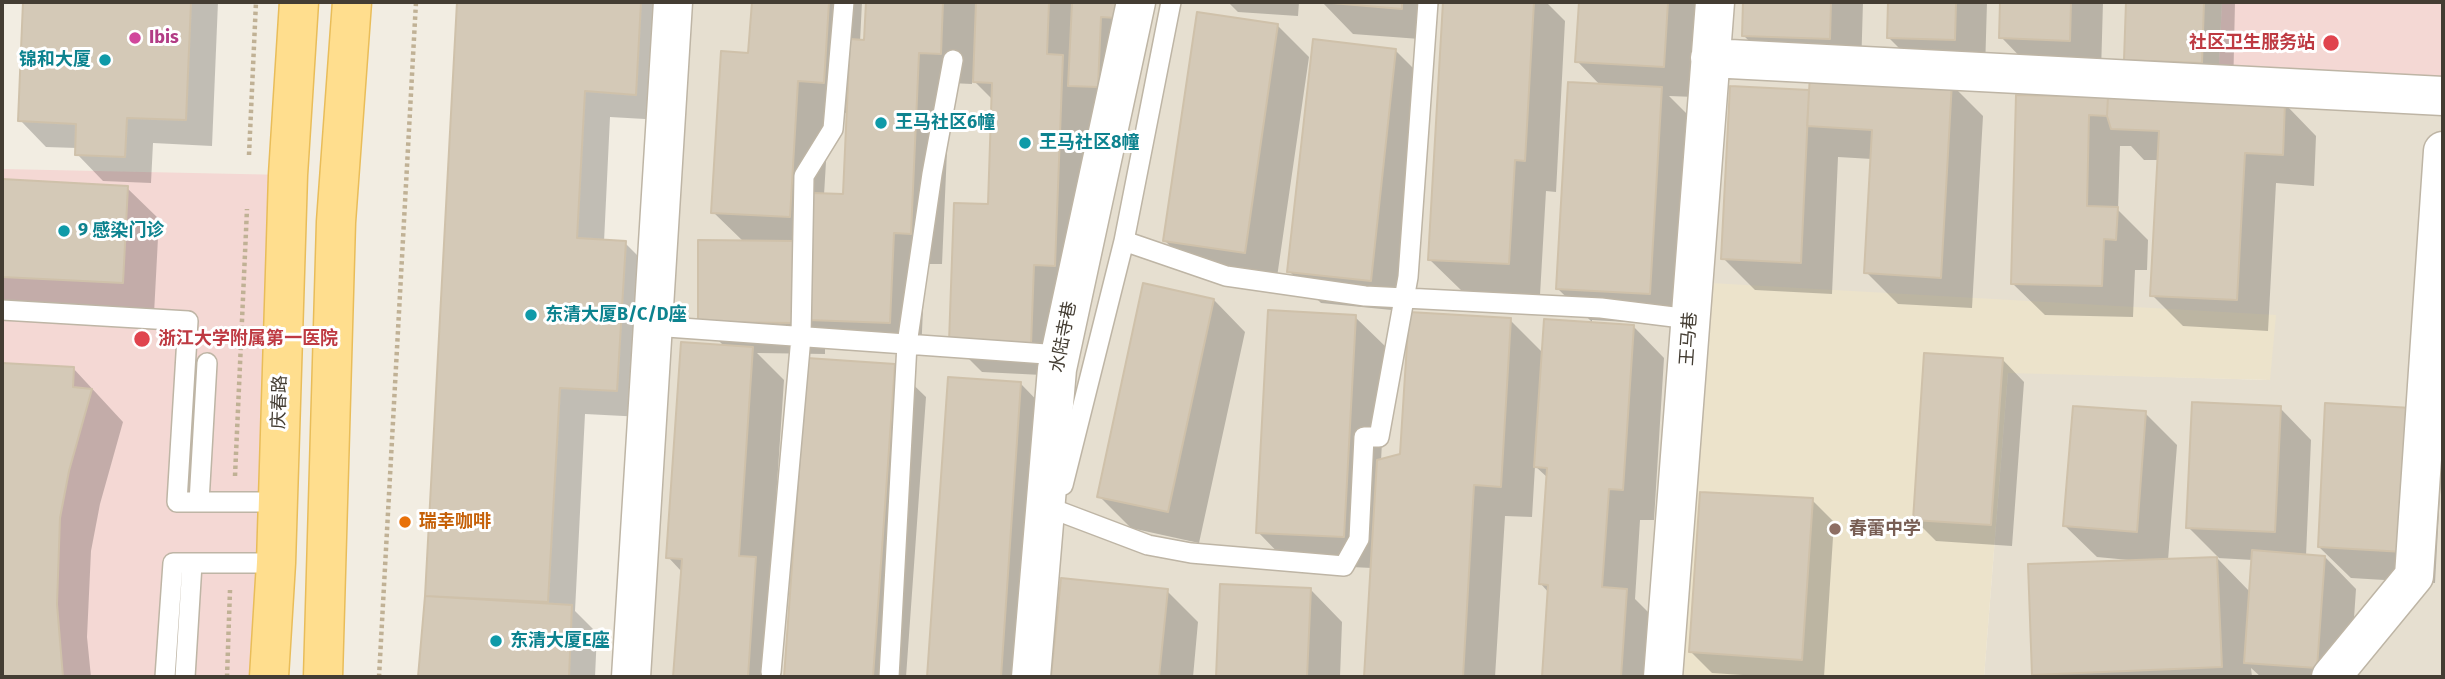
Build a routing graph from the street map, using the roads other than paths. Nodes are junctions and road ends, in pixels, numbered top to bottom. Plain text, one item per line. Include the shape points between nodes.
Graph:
1 (299, 2) edge
2 (352, 2) edge
3 (673, 2) edge
4 (844, 2) edge
5 (1136, 2) edge
6 (1171, 2) edge
7 (1428, 2) edge
8 (1715, 2) edge
9 (1710, 58) junction
10 (953, 60) dead end
11 (2443, 96) edge
12 (2443, 151) edge
13 (1124, 241) junction
14 (1404, 299) junction
15 (2, 310) edge
16 (1690, 319) junction
17 (653, 326) junction
18 (801, 337) junction
19 (906, 344) junction
20 (1060, 355) junction
21 (207, 363) dead end
22 (199, 502) junction
23 (277, 502) junction
24 (1051, 508) junction
25 (276, 563) junction
26 (192, 564) junction
27 (771, 671) dead end
28 (165, 677) edge
29 (186, 677) edge
30 (269, 677) edge
31 (323, 677) edge
32 (631, 677) edge
33 (889, 677) edge
34 (1031, 677) edge
35 (1663, 677) edge
36 (2331, 677) edge

1 - 23 main road, 庆春路
2 - 31 main road via 336,222
3 - 17 street
4 - 18 lane via 833,129 804,176
5 - 20 street, 水陆寺巷
6 - 13 lane
7 - 14 lane
8 - 9 street, 王马巷
9 - 11 street
9 - 16 street, 王马巷
10 - 19 lane
12 - 36 street via 2414,576
13 - 14 lane via 1226,276
13 - 24 lane
14 - 16 lane via 1601,308
14 - 24 lane via 1379,437 1364,438 1359,538 1344,566 1148,545
15 - 22 lane via 188,321 177,502
16 - 35 street, 王马巷
17 - 18 lane
17 - 32 street
18 - 19 lane
18 - 27 lane
19 - 20 lane
19 - 33 lane
20 - 24 street, 水陆寺巷
21 - 22 lane
22 - 23 lane
23 - 25 main road, 庆春路
24 - 34 street, 水陆寺巷
25 - 26 lane
25 - 30 main road, 庆春路
26 - 28 lane via 173,563
26 - 29 lane

